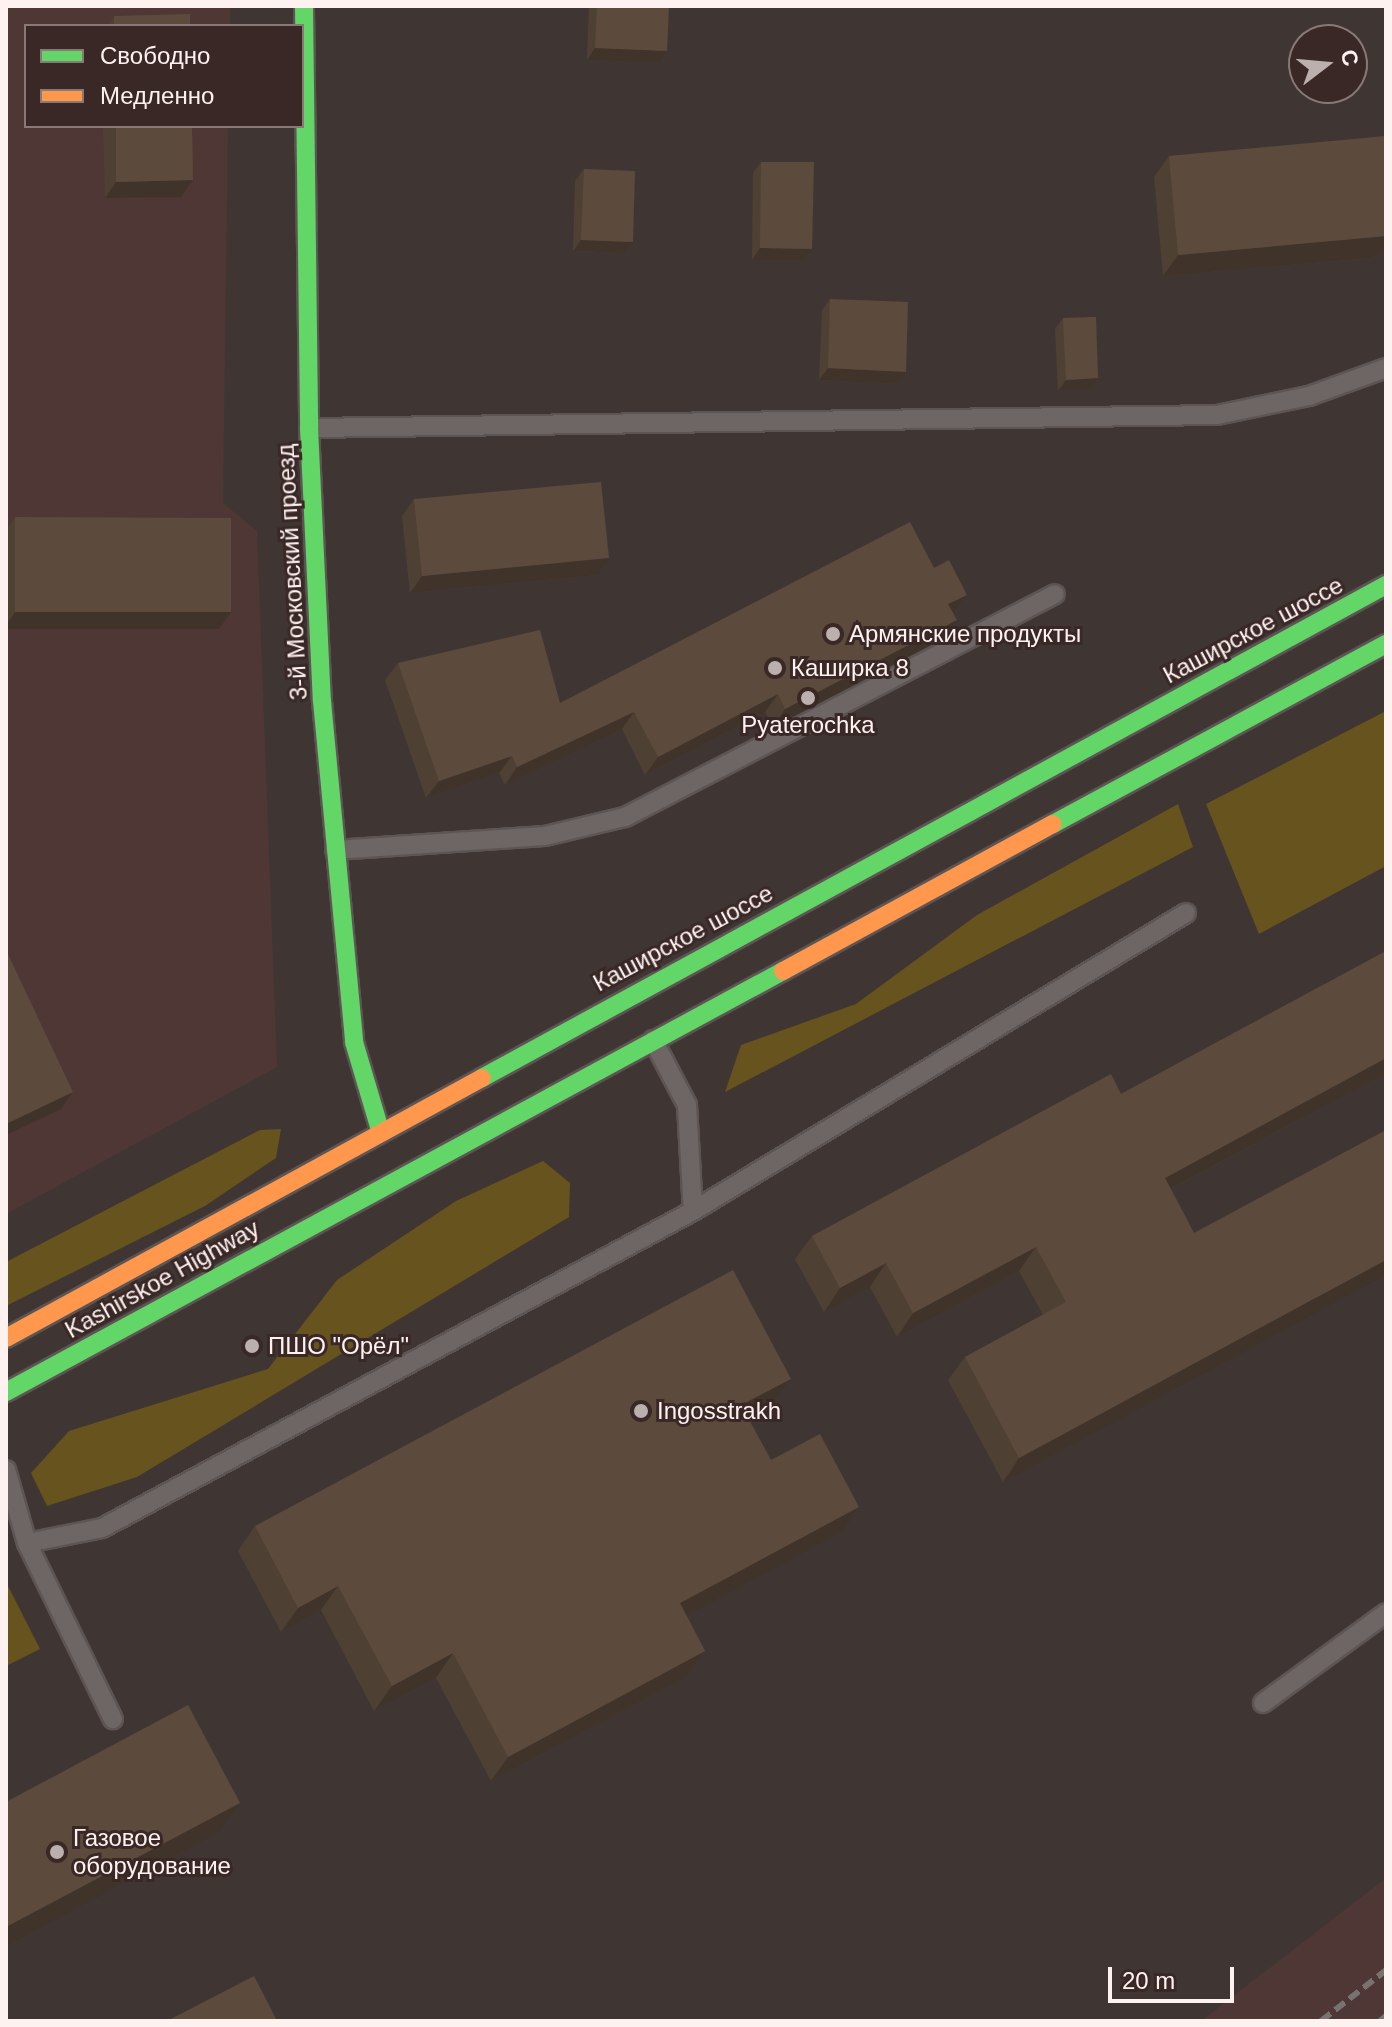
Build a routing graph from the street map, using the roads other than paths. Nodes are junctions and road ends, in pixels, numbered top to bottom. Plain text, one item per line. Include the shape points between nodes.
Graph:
1 (304, 6) edge
2 (1386, 368) edge
3 (309, 428) junction
4 (1386, 585) edge
5 (1055, 594) dead end
6 (1386, 644) edge
7 (334, 850) junction
8 (1186, 913) dead end
9 (651, 1037) junction
10 (380, 1130) junction
11 (693, 1211) junction
12 (6, 1338) edge
13 (6, 1392) edge
14 (6, 1470) edge
15 (27, 1543) junction
16 (1386, 1613) edge
17 (1263, 1703) dead end
18 (113, 1719) dead end

1 - 3 main road, 3-й Московский проезд
2 - 3 lane via 1309,396 1217,415
3 - 7 main road, 3-й Московский проезд
4 - 10 main road, Каширское шоссе
5 - 7 lane via 625,817 545,836
6 - 9 main road
7 - 10 main road, 3-й Московский проезд via 354,1042
8 - 11 lane
9 - 11 lane via 687,1105
9 - 13 main road, Kashirskoe Highway
10 - 12 main road, Каширское шоссе
11 - 15 lane via 102,1528
14 - 15 lane
15 - 18 lane
16 - 17 lane

